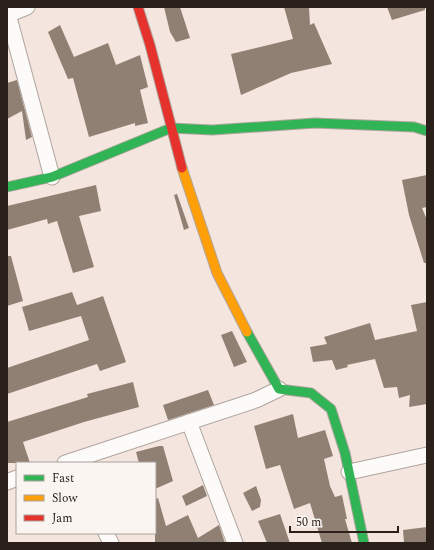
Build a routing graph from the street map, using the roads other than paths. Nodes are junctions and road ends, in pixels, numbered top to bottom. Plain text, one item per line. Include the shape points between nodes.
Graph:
1 (27, 7) edge
2 (138, 7) edge
3 (8, 14) edge
4 (170, 128) junction
5 (427, 131) edge
6 (52, 177) junction
7 (7, 187) edge
8 (279, 389) junction
9 (189, 422) junction
10 (427, 455) edge
11 (72, 462) edge
12 (349, 472) junction
13 (106, 534) edge
14 (111, 543) edge
15 (234, 543) edge
16 (364, 543) edge

1 - 3 street
2 - 4 street
3 - 6 street
4 - 5 street via 212,130 315,123 414,127
4 - 6 street
4 - 8 street via 186,184 217,273 254,347
6 - 7 street
8 - 9 street via 256,400
8 - 12 street via 311,392 331,409
9 - 11 street
9 - 15 street
10 - 12 street
12 - 16 street
13 - 14 street

